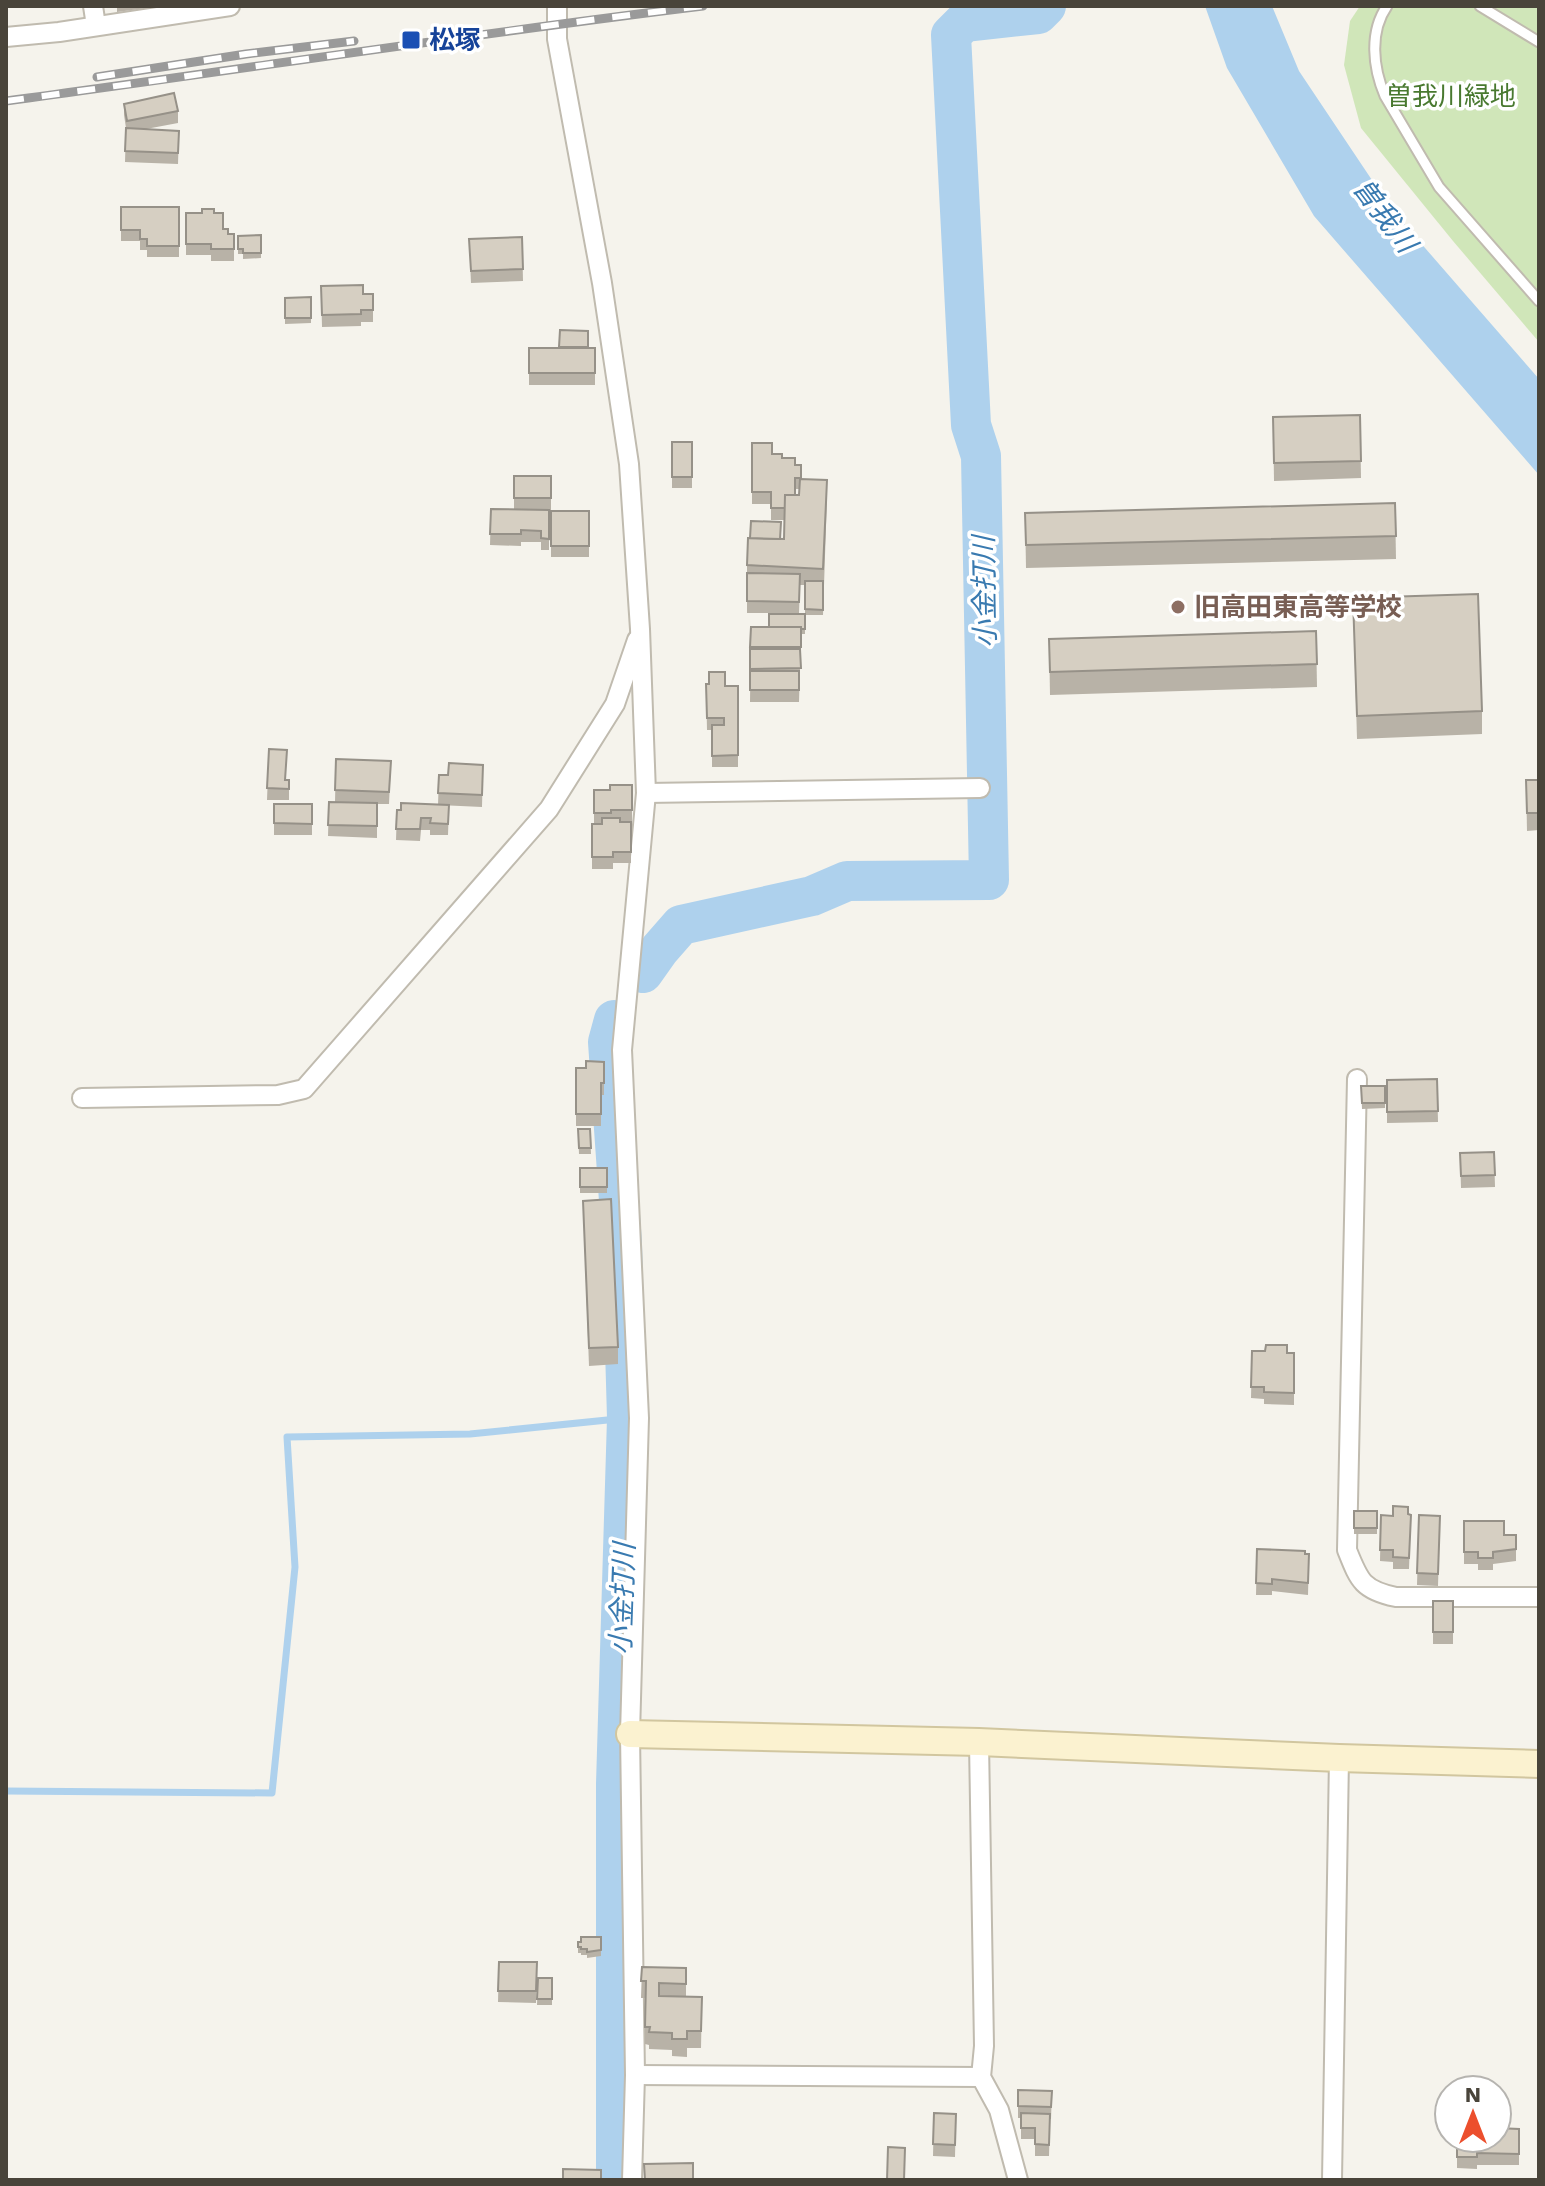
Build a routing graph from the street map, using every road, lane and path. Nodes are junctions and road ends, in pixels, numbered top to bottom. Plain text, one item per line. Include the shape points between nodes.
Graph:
1 (93, 6) edge
2 (230, 6) edge
3 (557, 6) edge
4 (1387, 6) edge
5 (1480, 6) edge
6 (96, 26) junction
7 (6, 37) edge
8 (1539, 42) edge
9 (1539, 301) edge
10 (640, 629) junction
11 (980, 788) dead end
12 (646, 793) junction
13 (1357, 1079) dead end
14 (82, 1098) dead end
15 (1539, 1597) edge
16 (630, 1734) junction
17 (979, 1742) junction
18 (1339, 1758) junction
19 (1539, 1764) edge
20 (635, 2075) junction
21 (981, 2077) junction
22 (632, 2180) edge
23 (1018, 2180) edge
24 (1332, 2180) edge

1 - 6 street
2 - 6 street
3 - 10 street via 557,39 629,464
4 - 9 lane via 1378,23 1374,56 1385,96 1439,187
5 - 8 lane
6 - 7 street
10 - 12 street
10 - 14 street via 615,704 549,809 304,1089 278,1095
11 - 12 street
12 - 16 street via 622,1050 639,1418
13 - 15 street via 1347,1550 1359,1579 1378,1593
16 - 17 street
16 - 20 street
17 - 18 street
17 - 21 street
18 - 19 street
18 - 24 street
20 - 21 street
20 - 22 street
21 - 23 street via 999,2110

